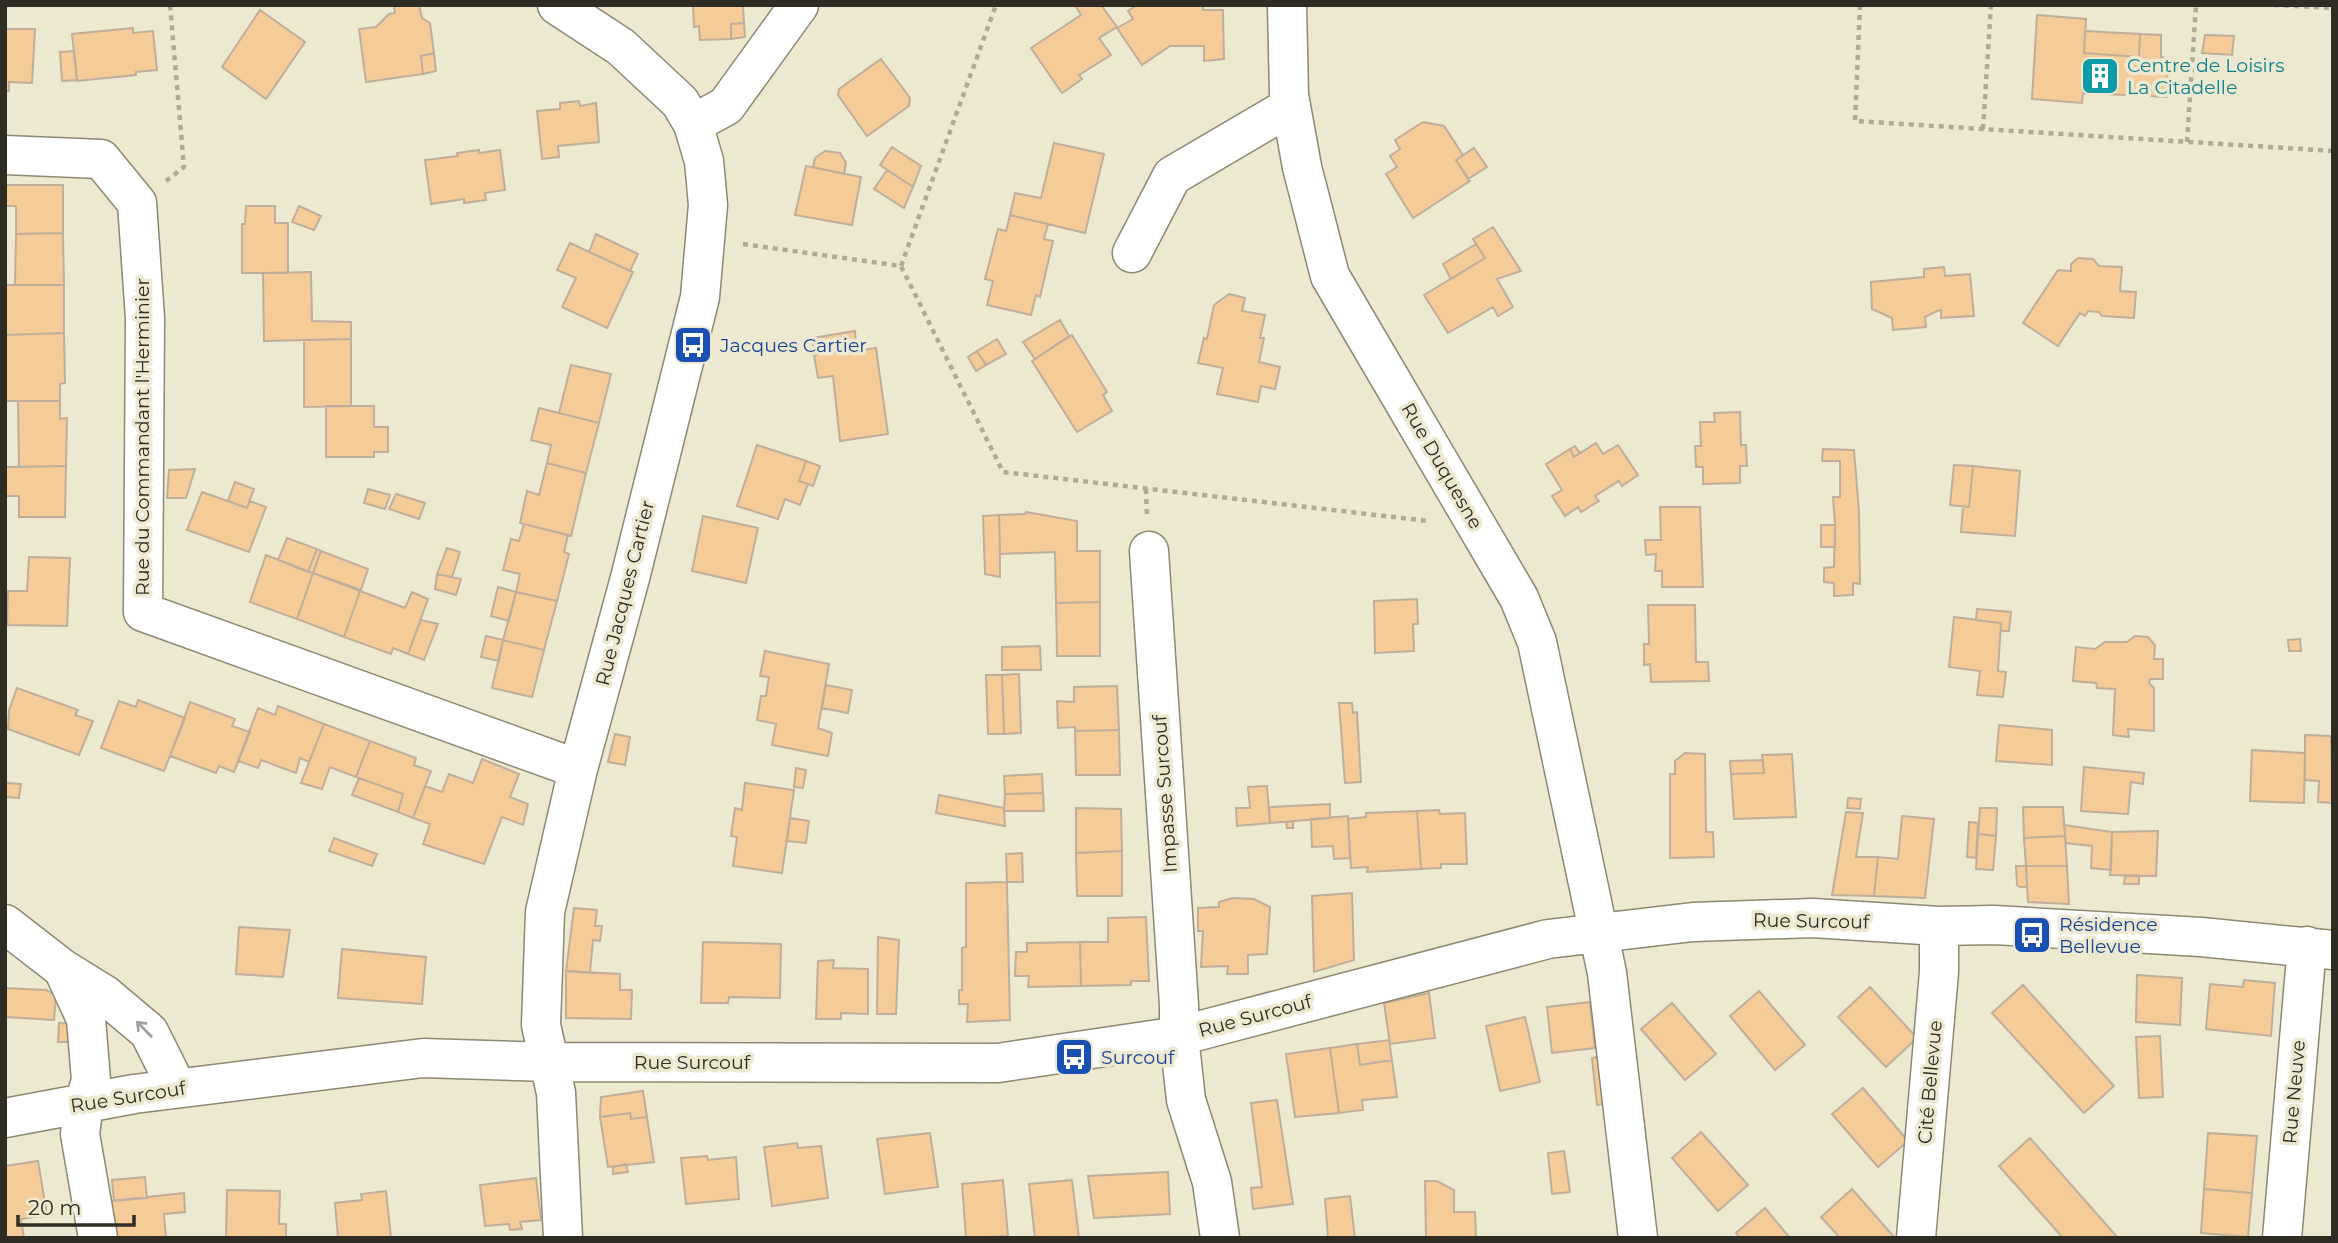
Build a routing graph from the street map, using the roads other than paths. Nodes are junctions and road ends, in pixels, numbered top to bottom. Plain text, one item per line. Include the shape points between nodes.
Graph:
1 (557, 5) edge
2 (799, 5) edge
3 (1287, 5) edge
4 (1291, 106) junction
5 (693, 124) junction
6 (5, 155) edge
7 (1132, 253) dead end
8 (1149, 551) dead end
9 (578, 769) junction
10 (5, 924) edge
11 (1939, 926) junction
12 (1598, 932) junction
13 (2320, 948) edge
14 (63, 970) junction
15 (1179, 1036) junction
16 (549, 1062) junction
17 (177, 1088) junction
18 (84, 1104) junction
19 (5, 1118) edge
20 (98, 1238) edge
21 (563, 1238) edge
22 (1220, 1238) edge
23 (1638, 1238) edge
24 (1916, 1238) edge
25 (2282, 1238) edge

1 - 5 street, Rue Jacques Cartier via 621,47 680,102
2 - 5 street via 726,106
3 - 4 street, Rue Duquesne
4 - 7 street via 1172,176
4 - 12 street, Rue Duquesne via 1330,276 1519,598 1537,642
5 - 9 street, Rue Jacques Cartier via 704,161 708,205 700,296
6 - 9 street, Rue du Commandant l'Herminier via 101,159 137,203 145,318 143,612
8 - 15 street, Impasse Surcouf
9 - 16 street, Rue Jacques Cartier via 545,912 541,1025
10 - 14 street
11 - 12 street, Rue Surcouf via 1813,918 1693,922
11 - 13 street, Rue Surcouf via 2201,937
11 - 24 street, Cité Bellevue via 1940,972
12 - 15 street, Rue Surcouf via 1548,939
12 - 23 street via 1607,973
13 - 25 street, Rue Neuve
17 -> 14 street via 149,1032 105,995
14 - 18 street via 86,1020 91,1080
15 - 16 street, Rue Surcouf via 998,1063
15 - 22 street, Impasse Surcouf via 1186,1100 1212,1182
16 - 17 street, Rue Surcouf via 424,1058
16 - 21 street, Rue Jacques Cartier via 556,1093
17 - 18 street, Rue Surcouf
18 - 19 street, Rue Surcouf
18 - 20 street via 80,1134

